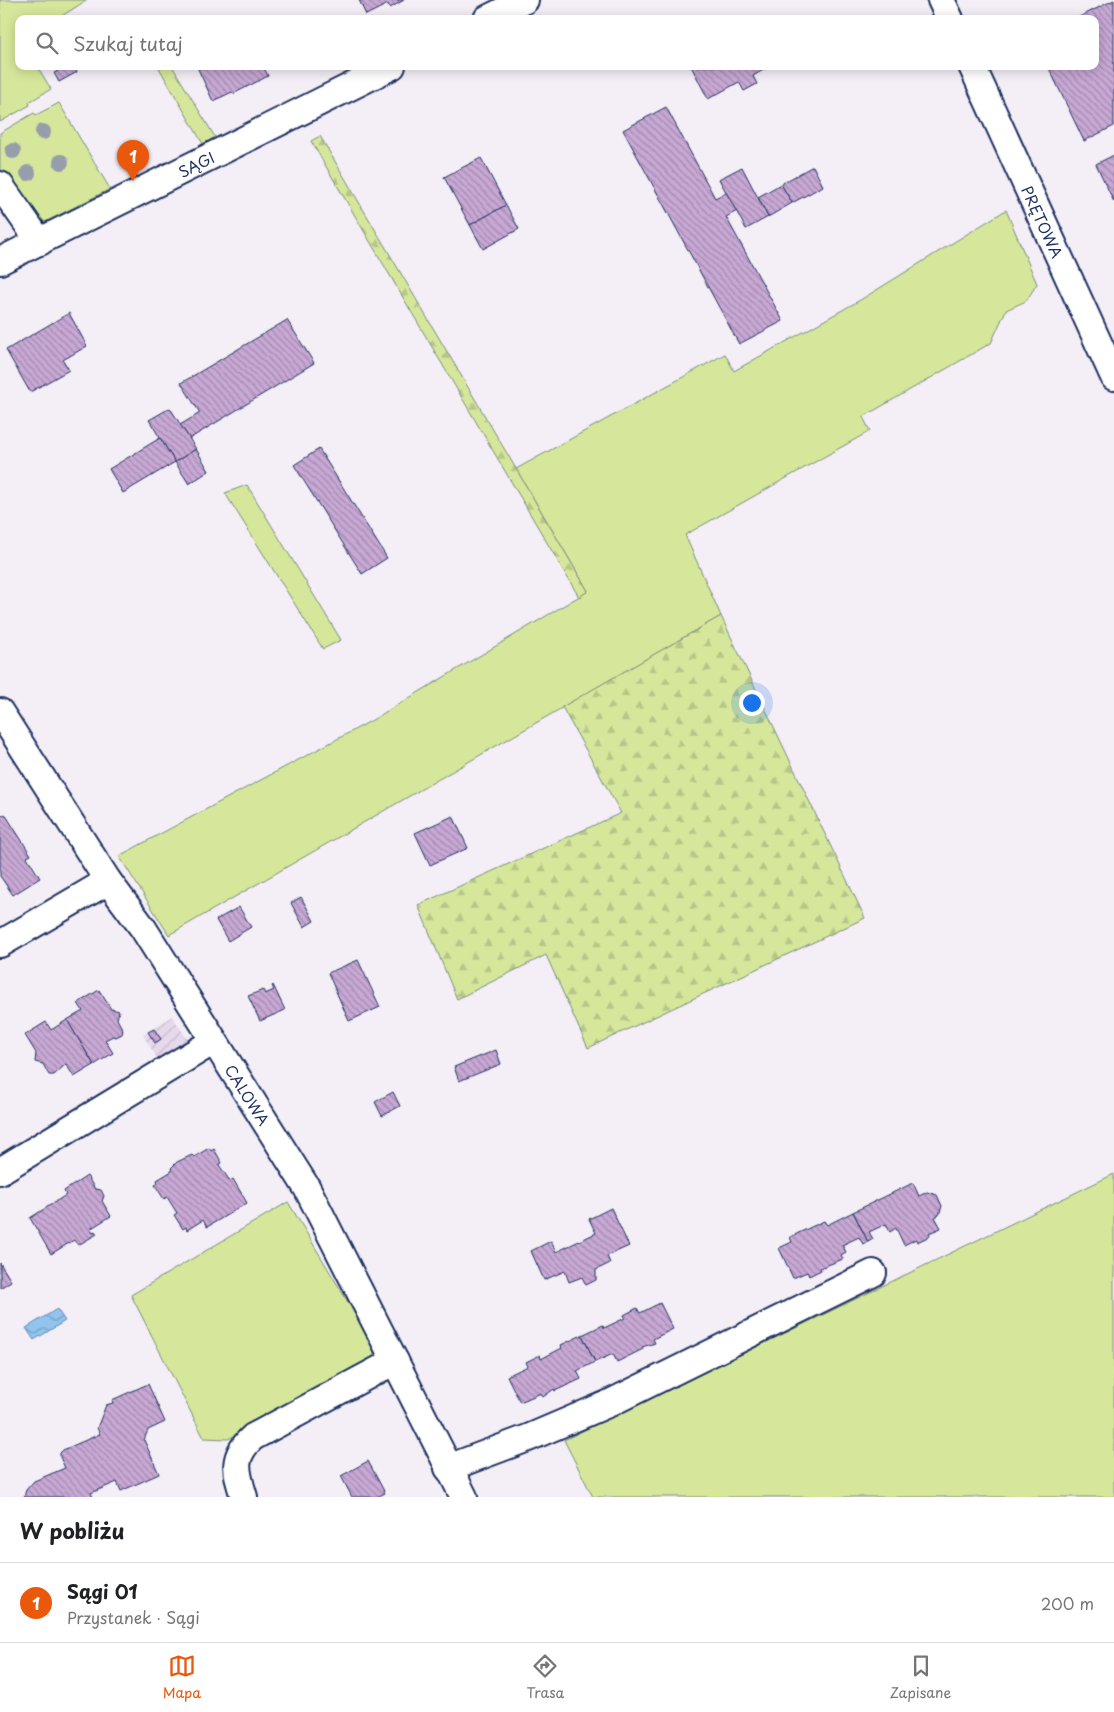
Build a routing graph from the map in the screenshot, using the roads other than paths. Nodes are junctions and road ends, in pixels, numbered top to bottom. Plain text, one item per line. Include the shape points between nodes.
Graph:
1 (525, 0) edge
2 (941, 0) edge
3 (495, 15) edge
4 (948, 15) edge
5 (384, 70) edge
6 (974, 70) edge
7 (0, 185) edge
8 (40, 242) junction
9 (0, 261) edge
10 (1114, 377) edge
11 (0, 712) edge
12 (108, 881) junction
13 (0, 944) edge
14 (214, 1041) junction
15 (0, 1171) edge
16 (872, 1273) dead end
17 (395, 1361) junction
18 (448, 1468) junction
19 (244, 1497) edge
20 (464, 1497) edge

1 - 3 street
2 - 4 street
5 - 8 street, SĄGI
6 - 10 street, PRĘTOWA
7 - 8 street
8 - 9 street, SĄGI
11 - 12 street, CALOWA
12 - 13 street
12 - 14 street, CALOWA via 143,928
14 - 15 street
14 - 17 street, CALOWA via 307,1188
16 - 18 street via 610,1404
17 - 18 street, CALOWA
17 - 19 street via 248,1441 236,1461
18 - 20 street, CALOWA

